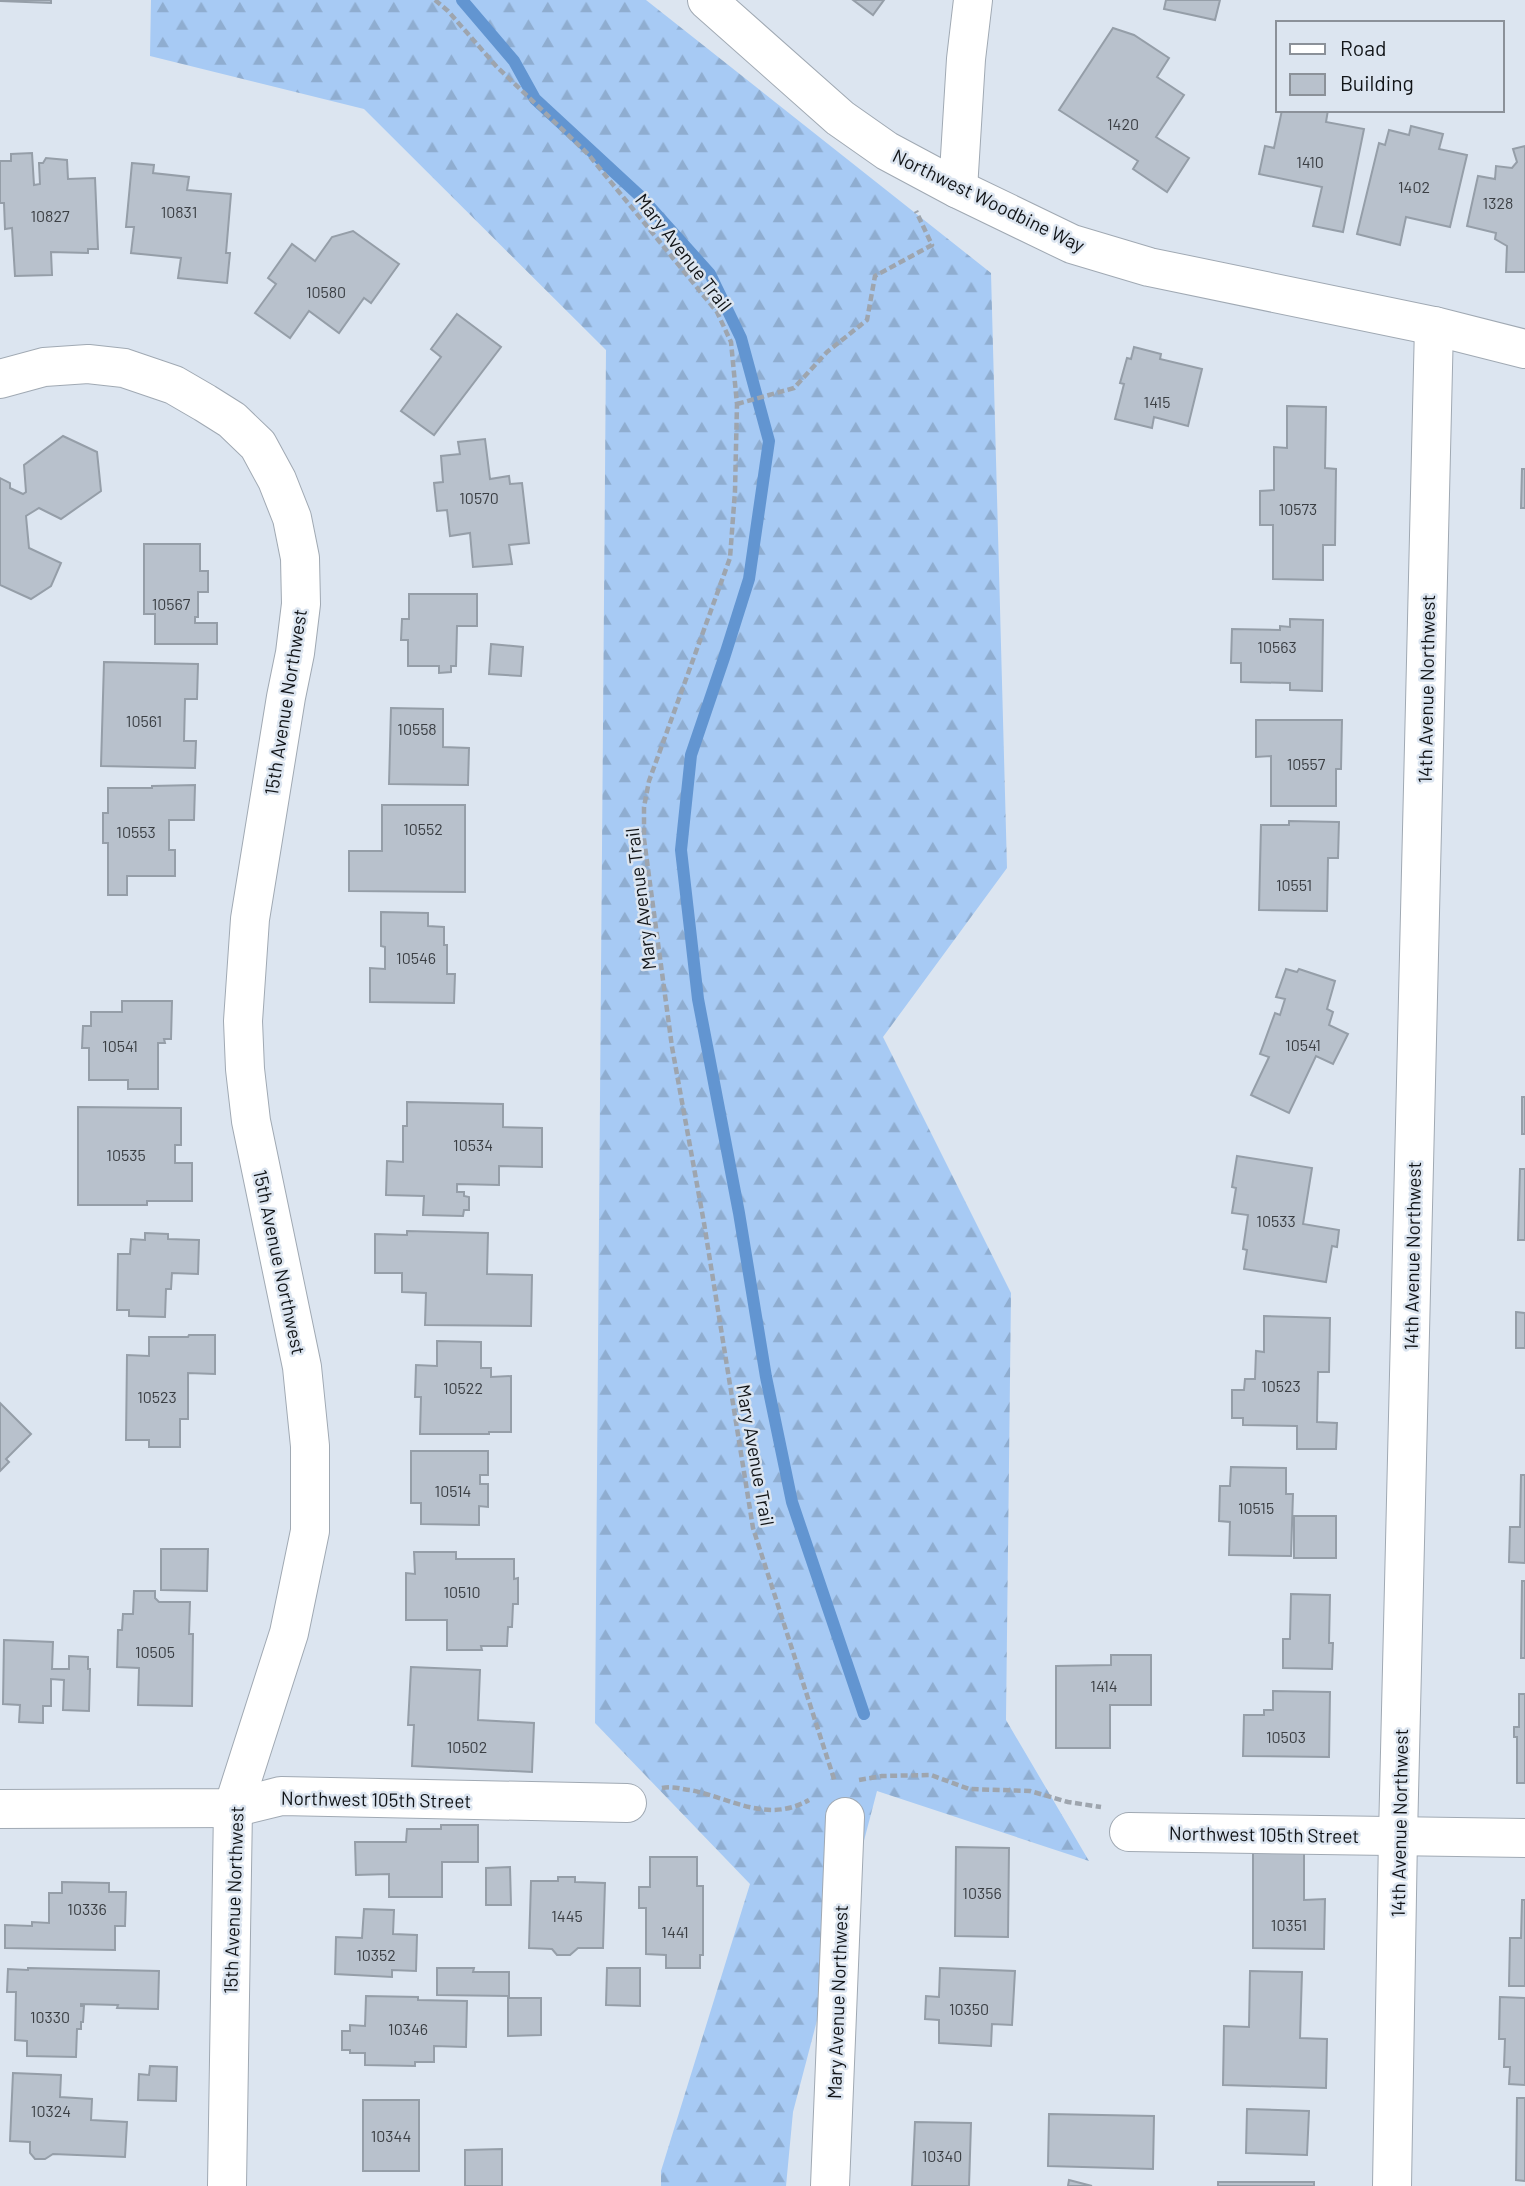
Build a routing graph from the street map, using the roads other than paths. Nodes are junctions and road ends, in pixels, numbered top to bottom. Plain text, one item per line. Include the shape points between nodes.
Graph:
1 (707, 0) edge
2 (973, 0) edge
3 (958, 189) junction
4 (1434, 326) junction
5 (1525, 349) edge
6 (0, 379) edge
7 (831, 1797) road end
8 (627, 1803) road end
9 (233, 1808) junction
10 (0, 1809) edge
11 (1129, 1832) road end
12 (1398, 1836) junction
13 (1525, 1838) edge
14 (227, 2186) edge
15 (830, 2186) edge
16 (1392, 2186) edge

1 - 3 street, Northwest Woodbine Way via 841,118 887,151
2 - 3 street
3 - 4 street, Northwest Woodbine Way via 1072,244 1110,256
4 - 5 street, Northwest Woodbine Way
4 - 12 street, 14th Avenue Northwest
6 - 9 street, 15th Avenue Northwest via 44,367 88,363 124,368 174,384 232,420 258,445 287,505 300,558 295,653 250,919 243,1021 251,1121 302,1367 310,1446 310,1531 289,1633
7 - 15 street, Mary Avenue Northwest
8 - 9 street, Northwest 105th Street via 281,1796
9 - 10 street, Northwest 105th Street
9 - 14 street, 15th Avenue Northwest
11 - 12 street, Northwest 105th Street
12 - 13 street, Northwest 105th Street
12 - 16 street, 14th Avenue Northwest

